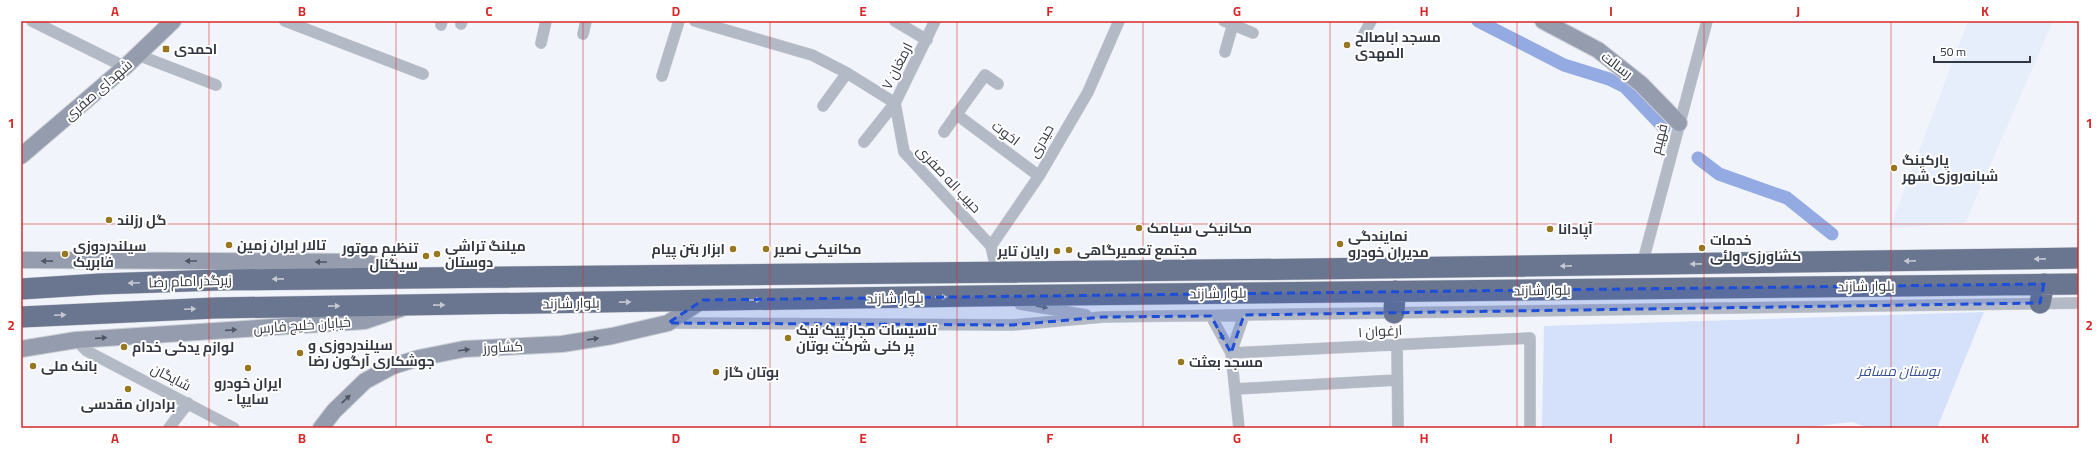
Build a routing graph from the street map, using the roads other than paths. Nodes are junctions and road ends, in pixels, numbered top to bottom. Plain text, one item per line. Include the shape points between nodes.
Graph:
1 (32, 21) edge
2 (173, 21) edge
3 (285, 21) edge
4 (546, 21) edge
5 (586, 21) edge
6 (679, 21) edge
7 (695, 21) edge
8 (895, 21) edge
9 (935, 21) edge
10 (1119, 21) edge
11 (1371, 21) edge
12 (1543, 21) edge
13 (1707, 21) edge
14 (1228, 23) edge
15 (1253, 33) dead end
16 (583, 34) dead end
17 (1364, 34) dead end
18 (927, 40) junction
19 (541, 43) dead end
20 (1225, 52) dead end
21 (138, 55) junction
22 (125, 67) junction
23 (847, 73) junction
24 (423, 74) dead end
25 (662, 76) dead end
26 (998, 84) dead end
27 (216, 85) dead end
28 (895, 103) junction
29 (823, 106) dead end
30 (956, 114) junction
31 (1679, 123) junction
32 (944, 132) dead end
33 (864, 142) dead end
34 (21, 156) edge
35 (1039, 176) junction
36 (991, 246) junction
37 (2079, 258) edge
38 (21, 260) edge
39 (1642, 265) junction
40 (997, 272) junction
41 (414, 277) junction
42 (359, 278) joint
43 (2079, 284) edge
44 (21, 289) edge
45 (1395, 291) junction
46 (2042, 294) junction
47 (976, 296) junction
48 (703, 300) junction
49 (2079, 303) edge
50 (413, 305) junction
51 (358, 306) joint
52 (1394, 313) junction
53 (1244, 315) junction
54 (1211, 316) junction
55 (21, 317) edge
56 (1103, 317) junction
57 (668, 323) junction
58 (76, 340) junction
59 (1397, 345) junction
60 (21, 349) edge
61 (1231, 353) junction
62 (1397, 380) junction
63 (1235, 389) junction
64 (188, 403) junction
65 (169, 428) edge
66 (234, 428) edge
67 (321, 428) edge
68 (1239, 428) edge
69 (1398, 428) edge
70 (1530, 428) edge

1 - 22 street
2 - 21 street, شهدای صفری
3 - 24 street
4 - 19 street
5 - 16 street
6 - 25 street
7 - 23 street via 812,55
8 - 18 street
9 - 18 street, ارمغان ۷
10 - 35 street, حیدری via 1088,92
11 - 17 street
12 - 31 street, رسالت via 1598,50 1642,84
13 - 31 street, فهیم
14 - 15 street
14 - 20 street
18 - 28 street, ارمغان ۷
21 - 22 street, شهدای صفری
21 - 27 street
22 - 34 street, شهدای صفری
23 - 28 street
23 - 29 street
26 - 30 street via 985,74
28 - 33 street, ارمغان ۷
28 - 36 street, حبیب اله صفری via 904,152
30 - 32 street
30 - 35 street, اخوت
31 - 39 street, فهیم
35 - 36 street, حیدری
36 - 40 street
37 -> 39 highway, بلوار شازند
41 -> 38 street via 365,262
39 -> 40 highway, بلوار شازند
40 - 41 highway, بلوار شازند
41 - 42 highway, بلوار شازند
42 -> 44 highway, زیرگذر امام رضا via 100,284
43 - 46 highway, بلوار شازند
45 - 46 highway, بلوار شازند
45 - 47 highway, بلوار شازند
45 - 52 highway
46 - 49 street
46 - 52 street
48 -> 47 highway, بلوار شازند
47 -> 56 street
50 -> 48 highway, بلوار شازند
48 - 57 street, کشاورز
50 - 51 highway, بلوار شازند
58 -> 50 street, خیابان خلیج فارس via 365,321
55 -> 51 highway, زیرگذر امام رضا via 215,308
52 - 53 street
53 - 54 street
53 - 61 street
54 - 56 street
54 -> 61 street
56 - 57 street via 1012,325
67 -> 57 street, کشاورز via 334,411 365,381 393,366 419,358 464,349 562,344
58 - 60 street, خیابان خلیج فارس
58 - 64 street, شایگان via 87,352
59 - 61 street, ارغوان ۱
59 - 62 street
59 - 70 street, ارغوان ۱ via 1530,338
61 - 63 street
62 - 63 street
62 - 69 street
63 - 68 street
64 - 65 street
64 - 66 street, شایگان

